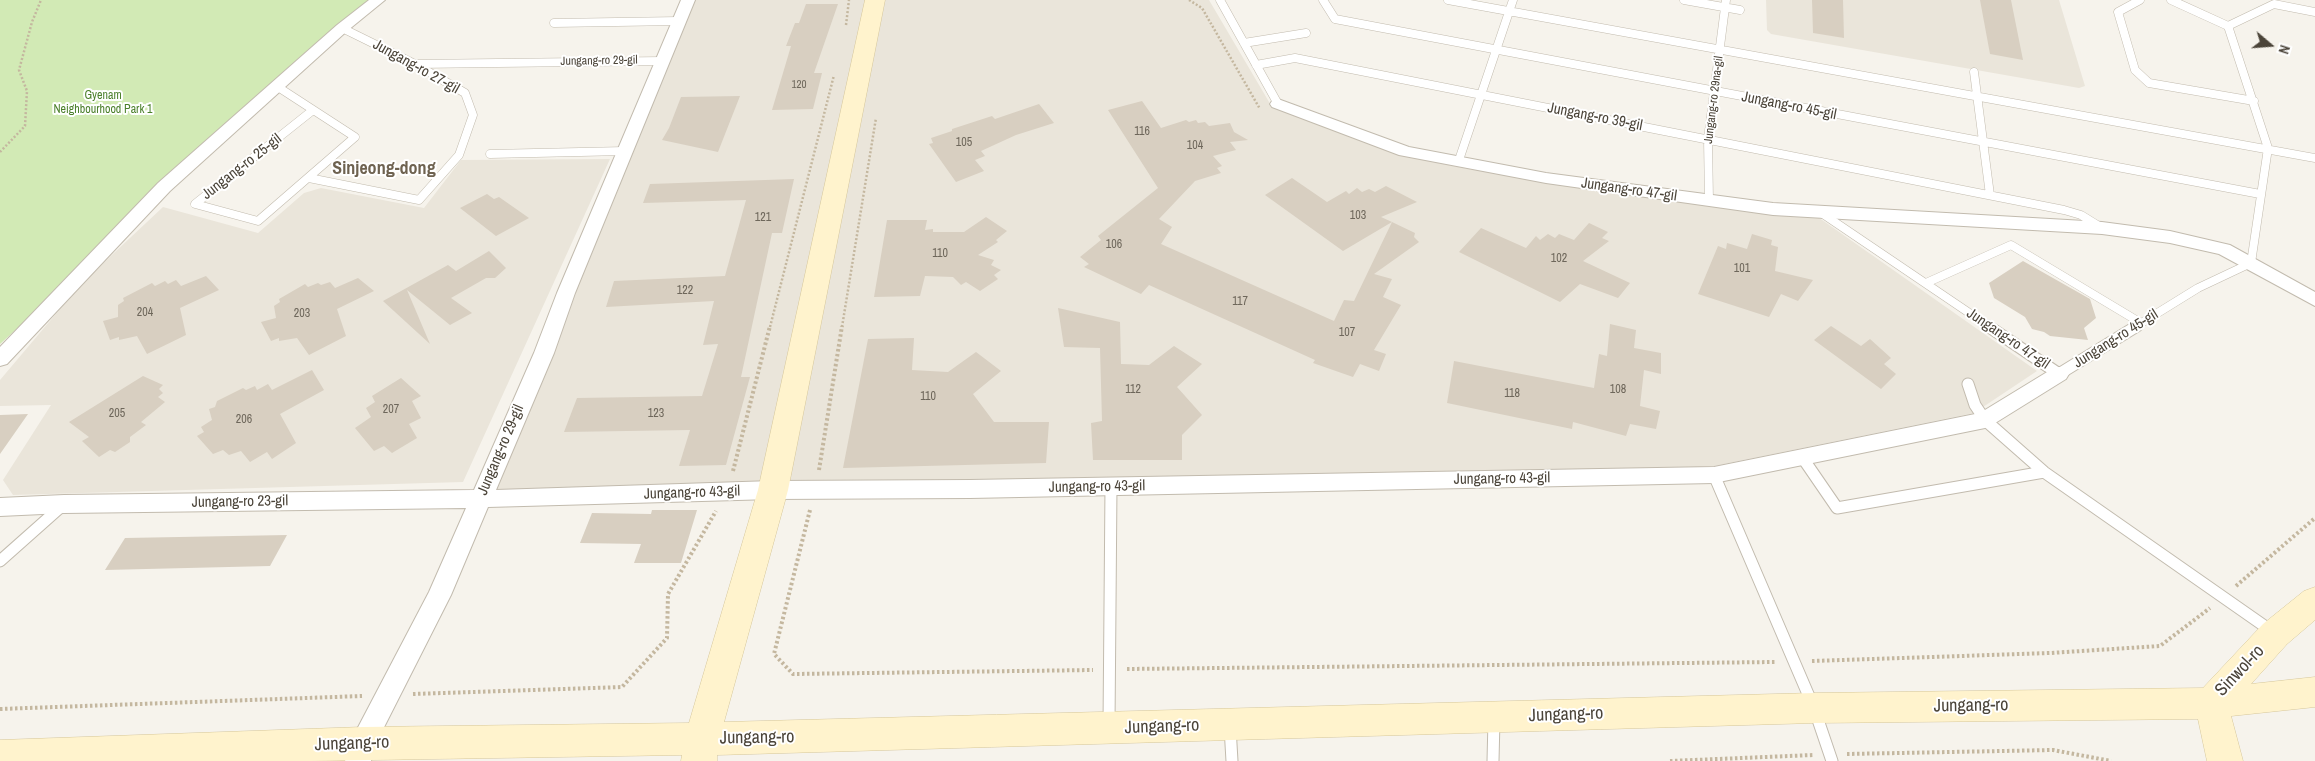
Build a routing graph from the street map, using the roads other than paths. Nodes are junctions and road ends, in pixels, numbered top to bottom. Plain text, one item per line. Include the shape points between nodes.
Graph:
1 (378, 0) edge
2 (688, 0) edge
3 (875, 0) edge
4 (1220, 0) edge
5 (1323, 0) edge
6 (1448, 0) edge
7 (1513, 0) edge
8 (1684, 0) edge
9 (2140, 0) edge
10 (2171, 0) edge
11 (1726, 4) edge
12 (1740, 10) dead end
13 (1509, 11) junction
14 (2315, 12) edge
15 (679, 21) junction
16 (554, 22) dead end
17 (2228, 26) junction
18 (342, 28) junction
19 (1306, 33) dead end
20 (1244, 43) junction
21 (1720, 49) junction
22 (1496, 51) junction
23 (663, 61) junction
24 (415, 64) junction
25 (1256, 65) junction
26 (1974, 72) dead end
27 (278, 86) junction
28 (1715, 92) junction
29 (1481, 94) junction
30 (1977, 95) junction
31 (2254, 102) junction
32 (1278, 104) joint
33 (314, 110) junction
34 (1708, 139) junction
35 (1982, 142) junction
36 (2268, 148) junction
37 (625, 151) junction
38 (490, 154) dead end
39 (2315, 158) edge
40 (1459, 160) junction
41 (309, 178) junction
42 (2260, 194) junction
43 (1990, 195) junction
44 (1709, 200) junction
45 (1820, 211) junction
46 (2102, 228) junction
47 (2252, 263) junction
48 (1926, 283) junction
49 (2315, 300) edge
50 (2141, 323) junction
51 (0, 359) edge
52 (2059, 374) junction
53 (1968, 384) dead end
54 (1984, 420) junction
55 (1802, 457) junction
56 (2044, 472) junction
57 (1714, 475) junction
58 (1111, 486) junction
59 (773, 490) junction
60 (481, 499) junction
61 (64, 504) junction
62 (0, 508) edge
63 (0, 561) edge
64 (2315, 601) edge
65 (2275, 634) junction
66 (2315, 692) edge
67 (2211, 703) junction
68 (1814, 708) junction
69 (1494, 717) junction
70 (1230, 725) junction
71 (1109, 729) junction
72 (701, 750) edge
73 (361, 752) edge
74 (4, 758) edge
75 (1831, 758) edge
76 (1232, 761) edge
77 (1493, 761) edge
78 (2225, 761) edge

1 - 18 street
2 - 15 street, Jungang-ro 29-gil
3 - 59 main road
4 - 20 lane, Jungang-ro 47-gil
5 - 22 lane via 1335,19
6 - 13 lane
7 - 13 lane
8 - 11 lane
9 - 31 lane via 2118,12 2135,70 2149,83
10 - 17 lane
11 - 12 lane
11 - 21 lane, Jungang-ro 29na-gil
13 - 21 lane
13 - 22 lane
14 - 17 lane via 2274,4
15 - 16 lane
15 - 23 street, Jungang-ro 29-gil
17 - 31 lane
18 - 24 lane, Jungang-ro 27-gil
18 - 27 street
19 - 20 lane
20 - 25 lane, Jungang-ro 47-gil
21 - 28 lane, Jungang-ro 29na-gil
21 - 30 lane
22 - 28 lane
22 - 29 lane
23 - 24 lane, Jungang-ro 29-gil
23 - 37 street, Jungang-ro 29-gil
24 - 41 lane, Jungang-ro 27-gil via 465,93 473,114 459,155 419,200
25 - 29 lane, Jungang-ro 39-gil via 1295,58
25 - 32 lane, Jungang-ro 47-gil
26 - 30 lane
27 - 33 lane, Jungang-ro 25-gil
27 - 51 street via 164,187
28 - 34 lane, Jungang-ro 29na-gil
28 - 35 lane, Jungang-ro 45-gil
29 - 34 lane, Jungang-ro 39-gil
29 - 40 lane
30 - 35 lane
30 - 36 lane
31 - 36 lane
32 - 40 street, Jungang-ro 47-gil via 1405,151
33 - 41 lane, Jungang-ro 25-gil via 355,138
33 - 41 lane, Jungang-ro 25-gil via 195,204 258,221
34 - 43 lane
34 - 44 lane, Jungang-ro 29na-gil
35 - 42 lane, Jungang-ro 45-gil
35 - 43 lane
36 - 39 lane
36 - 42 lane
37 - 38 lane
37 - 60 street, Jungang-ro 29-gil
40 - 44 street, Jungang-ro 47-gil via 1546,178
42 - 47 lane
43 - 46 lane via 2081,214
44 - 45 street, Jungang-ro 47-gil via 1773,209
45 - 46 street
45 - 48 lane, Jungang-ro 47-gil
46 - 47 street via 2170,237 2224,249
47 - 49 street
47 - 50 lane, Jungang-ro 45-gil via 2198,288
48 - 50 lane via 2012,245
48 - 52 lane, Jungang-ro 47-gil
50 - 52 lane, Jungang-ro 45-gil
52 - 54 street, Jungang-ro 45-gil
53 - 54 lane
54 - 55 street, Jungang-ro 45-gil
54 - 56 lane
55 - 56 lane via 1837,508
55 - 57 street, Jungang-ro 45-gil
56 - 65 lane
57 - 58 street, Jungang-ro 43-gil
57 - 68 lane
58 - 59 street, Jungang-ro 43-gil
58 - 71 lane
59 - 60 street, Jungang-ro 43-gil
59 - 72 main road
60 - 61 street, Jungang-ro 23-gil
60 - 73 street, Jungang-ro 29-gil via 439,595
61 - 62 street, Jungang-ro 23-gil
61 - 63 lane
64 - 65 main road, Sinwol-ro
65 - 67 main road, Sinwol-ro
66 - 67 main road, Jungang-ro
67 - 68 main road, Jungang-ro
67 - 78 main road, Sinwol-ro
68 - 69 main road, Jungang-ro
68 - 75 lane
69 - 70 main road, Jungang-ro
69 - 77 lane
70 - 71 main road, Jungang-ro
70 - 76 lane
71 - 72 main road, Jungang-ro
72 - 73 main road, Jungang-ro
73 - 74 main road, Jungang-ro

